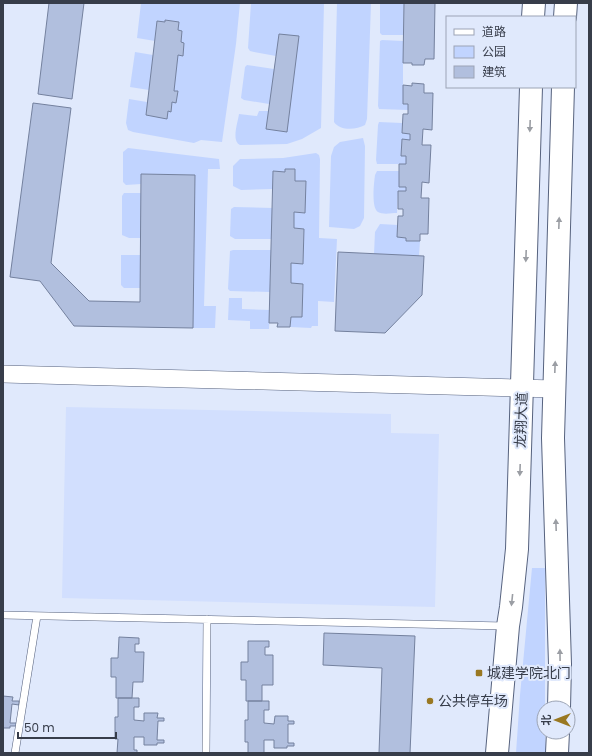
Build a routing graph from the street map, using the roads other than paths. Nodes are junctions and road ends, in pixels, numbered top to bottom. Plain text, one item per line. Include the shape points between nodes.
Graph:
1 (534, 3) edge
2 (566, 3) edge
3 (533, 16) edge
4 (565, 16) edge
5 (531, 88) edge
6 (563, 88) edge
7 (3, 374) edge
8 (522, 388) junction
9 (555, 388) junction
10 (3, 615) edge
11 (37, 616) junction
12 (207, 619) junction
13 (508, 626) junction
14 (559, 700) edge
15 (558, 740) edge
16 (15, 753) edge
17 (206, 753) edge
18 (498, 753) edge
19 (558, 753) edge

1 - 3 main road
2 - 4 main road
5 -> 8 main road, 龙翔大道
9 -> 6 main road
7 - 8 street
8 - 9 street
8 -> 13 main road, 龙翔大道 via 517,549
14 -> 9 main road via 553,438
10 - 11 lane
11 - 12 lane
11 - 16 lane
12 - 13 lane
12 - 17 lane
13 - 18 main road, 龙翔大道
15 - 19 main road

